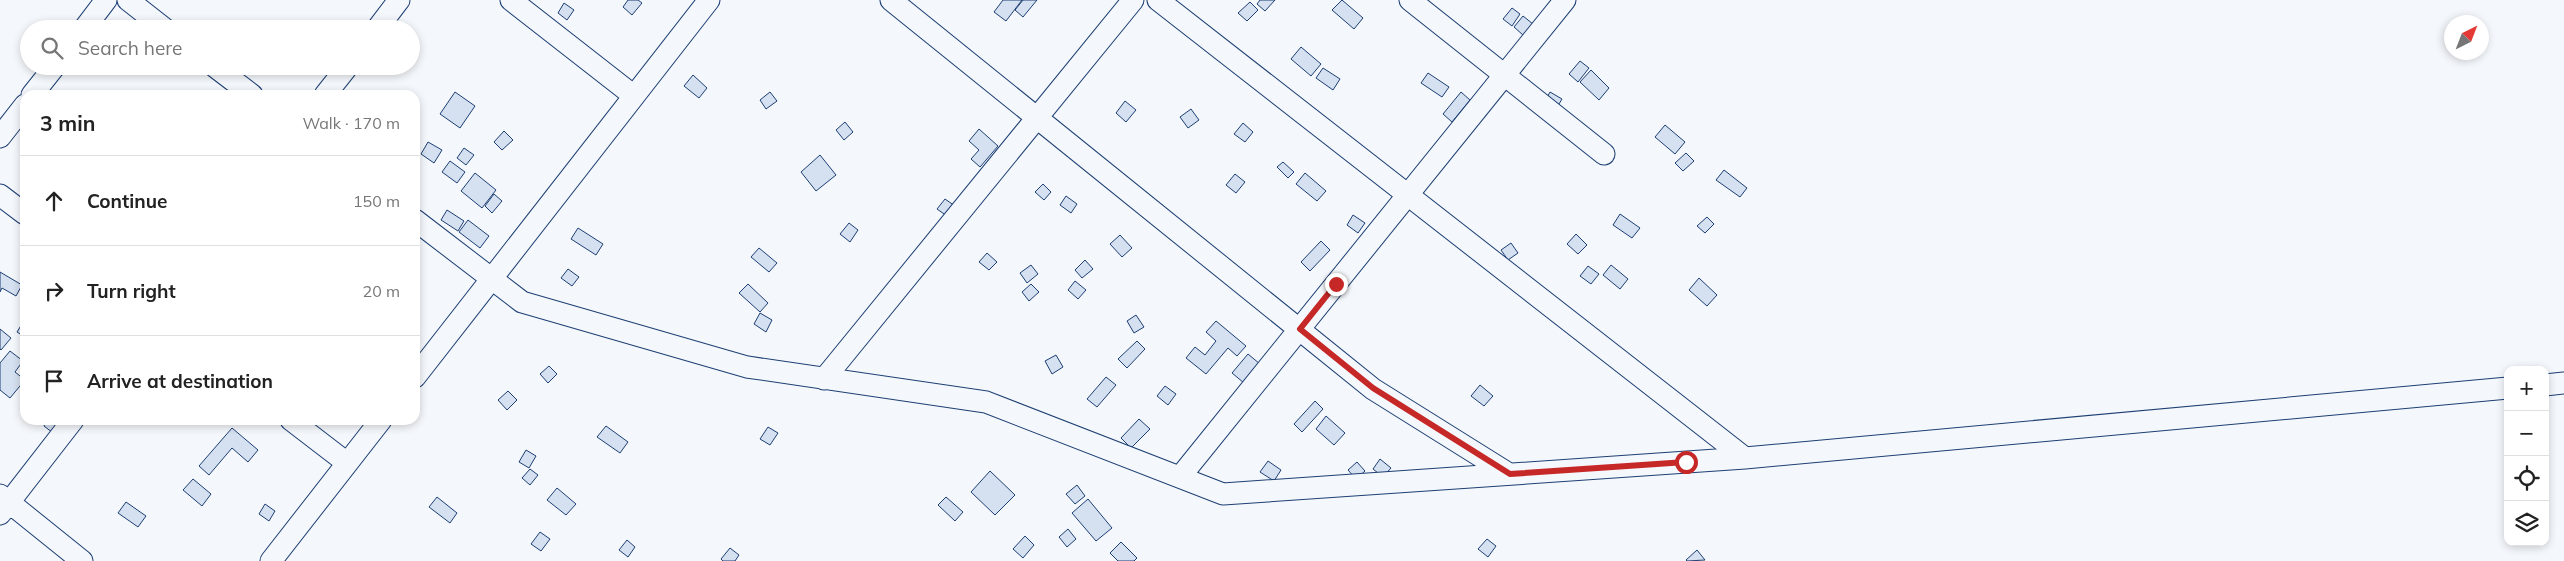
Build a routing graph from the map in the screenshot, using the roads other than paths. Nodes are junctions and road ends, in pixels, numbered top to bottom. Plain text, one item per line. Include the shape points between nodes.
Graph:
1 (106, 0) edge
2 (128, 0) edge
3 (399, 0) edge
4 (511, 0) edge
5 (709, 0) edge
6 (891, 0) edge
7 (1133, 0) edge
8 (1158, 0) edge
9 (1410, 0) edge
10 (1565, 0) edge
11 (91, 20) edge
12 (154, 20) edge
13 (384, 20) edge
14 (48, 75) edge
15 (226, 75) edge
16 (341, 75) edge
17 (1504, 75) junction
18 (36, 90) edge
19 (245, 90) edge
20 (329, 90) edge
21 (634, 96) junction
22 (20, 111) edge
23 (1036, 117) junction
24 (0, 137) edge
25 (1604, 154) dead end
26 (0, 195) edge
27 (1408, 195) junction
28 (20, 210) edge
29 (420, 224) edge
30 (492, 279) junction
31 (1300, 329) junction
32 (420, 371) edge
33 (824, 378) junction
34 (2564, 383) edge
35 (2549, 385) edge
36 (2504, 388) edge
37 (69, 425) edge
38 (298, 425) edge
39 (377, 425) edge
40 (1745, 458) junction
41 (348, 463) junction
42 (1510, 474) junction
43 (1180, 477) junction
44 (3, 504) edge
45 (82, 561) edge
46 (271, 561) edge

1 - 11 street
2 - 12 street
3 - 13 street
4 - 21 street
5 - 21 street
6 - 23 street
7 - 23 street
8 - 27 street
9 - 17 street
10 - 17 street
14 - 18 street
15 - 19 street
16 - 20 street
17 - 25 street
17 - 27 street
21 - 30 street
22 - 24 street
23 - 31 street
23 - 33 street
26 - 28 street
27 - 31 street
27 - 40 street
29 - 30 street
30 - 32 street
30 - 33 street via 522,302 748,367
31 - 42 street via 1373,388
31 - 43 street
33 - 43 street via 986,402
34 - 35 street
36 - 40 street
37 - 44 street
38 - 41 street
39 - 41 street
40 - 42 street
41 - 46 street
42 - 43 street via 1224,494
44 - 45 street

